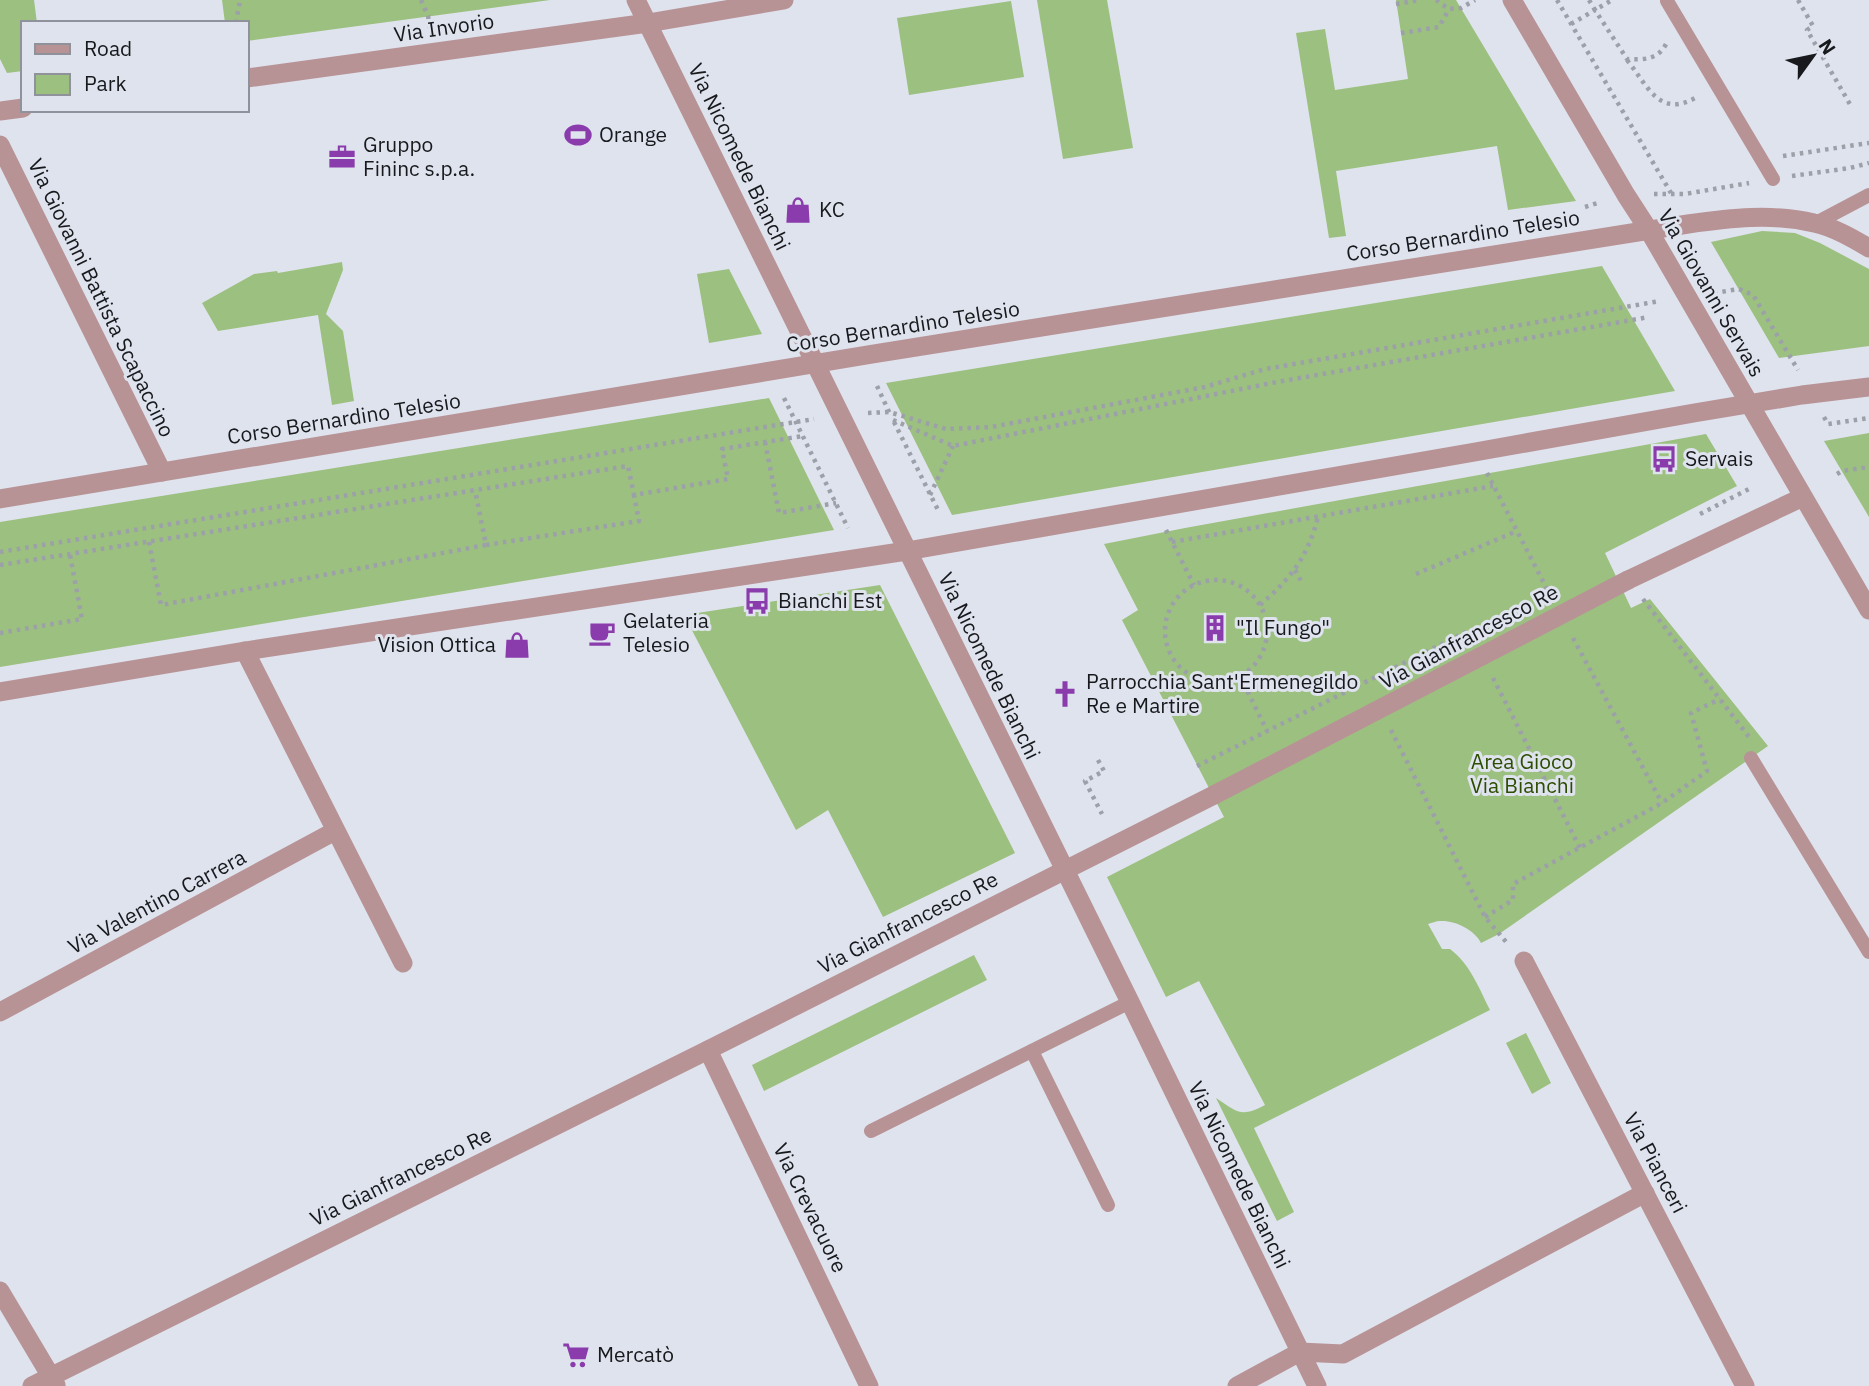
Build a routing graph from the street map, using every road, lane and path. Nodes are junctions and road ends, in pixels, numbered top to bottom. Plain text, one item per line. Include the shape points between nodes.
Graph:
1 (240, 0) edge
2 (636, 0) edge
3 (784, 0) edge
4 (1420, 0) edge
5 (1436, 0) edge
6 (1475, 0) edge
7 (1512, 0) edge
8 (1557, 0) edge
9 (1589, 0) edge
10 (1612, 0) edge
11 (1798, 0) edge
12 (1667, 1) edge
13 (1396, 4) dead end
14 (1449, 9) junction
15 (1595, 10) junction
16 (236, 21) edge
17 (648, 23) junction
18 (1571, 24) junction
19 (1401, 33) dead end
20 (1627, 59) junction
21 (248, 78) edge
22 (1714, 80) junction
23 (1851, 106) dead end
24 (21, 108) edge
25 (0, 111) edge
26 (1869, 143) edge
27 (0, 145) edge
28 (1781, 156) dead end
29 (1773, 179) dead end
30 (1671, 194) dead end
31 (1869, 195) edge
32 (1816, 223) junction
33 (1648, 229) junction
34 (1869, 248) edge
35 (1687, 296) junction
36 (1649, 317) dead end
37 (816, 364) junction
38 (877, 386) dead end
39 (1869, 387) edge
40 (1810, 394) junction
41 (785, 398) dead end
42 (1749, 403) junction
43 (1869, 418) edge
44 (893, 420) junction
45 (803, 436) junction
46 (765, 442) junction
47 (953, 446) junction
48 (1869, 467) edge
49 (162, 472) junction
50 (1837, 474) dead end
51 (1493, 486) dead end
52 (475, 490) junction
53 (634, 495) junction
54 (930, 495) junction
55 (1803, 497) junction
56 (0, 499) edge
57 (836, 502) junction
58 (938, 510) dead end
59 (1318, 516) junction
60 (848, 528) dead end
61 (1165, 528) dead end
62 (1517, 531) dead end
63 (149, 542) junction
64 (1172, 542) junction
65 (486, 545) junction
66 (907, 551) junction
67 (69, 555) junction
68 (0, 565) edge
69 (1295, 570) junction
70 (1416, 574) dead end
71 (1628, 580) junction
72 (1301, 582) dead end
73 (1194, 585) junction
74 (1260, 605) junction
75 (1869, 610) edge
76 (1469, 631) dead end
77 (0, 633) edge
78 (244, 651) junction
79 (1482, 656) junction
80 (1240, 676) junction
81 (1367, 681) dead end
82 (0, 692) edge
83 (1720, 699) junction
84 (1381, 709) junction
85 (1751, 758) joint
86 (1098, 760) dead end
87 (1282, 760) junction
88 (1102, 814) dead end
89 (335, 831) junction
90 (1580, 848) junction
91 (1065, 869) junction
92 (1485, 917) junction
93 (1869, 952) edge
94 (1524, 961) joint
95 (403, 963) dead end
96 (1130, 1002) junction
97 (0, 1012) edge
98 (708, 1050) junction
99 (1032, 1051) junction
100 (871, 1131) dead end
101 (1645, 1193) junction
102 (1108, 1205) dead end
103 (0, 1291) edge
104 (1300, 1352) junction
105 (54, 1381) edge
106 (32, 1386) edge
107 (869, 1386) edge
108 (1237, 1386) edge
109 (1317, 1386) edge
110 (1745, 1386) edge

1 - 16 path
2 - 17 street, Via Nicomede Bianchi
3 - 17 street
4 - 13 path
5 - 14 path
6 - 14 path
7 - 33 street, Via Giovanni Servais
8 - 18 path
9 - 15 path
10 - 15 path
11 - 23 path via 1813,26 1807,30
12 - 20 path via 1665,48 1652,58
12 - 22 lane
14 - 19 path via 1438,27
15 - 18 path
15 - 20 path
17 - 21 street, Via Invorio
17 - 37 street, Via Nicomede Bianchi
18 - 30 path
20 - 22 path via 1655,97 1669,105 1700,95
22 - 29 lane
24 - 25 street
26 - 28 path
27 - 49 street, Via Giovanni Battista Scapaccino
31 - 32 lane
32 - 33 street, Corso Bernardino Telesio via 1762,216
32 - 34 street, Corso Bernardino Telesio
33 - 35 street, Via Giovanni Servais
33 - 37 street, Corso Bernardino Telesio
35 - 40 path via 1739,289 1753,295
35 - 42 street, Via Giovanni Servais
36 - 47 path via 1277,382
37 - 49 street, Corso Bernardino Telesio
37 - 66 street, Via Nicomede Bianchi
38 - 44 path
39 - 40 street
40 - 42 street
40 - 43 path via 1828,424
41 - 45 path
42 - 55 street, Via Giovanni Servais
42 - 66 street
44 - 47 path
44 - 54 path
45 - 46 path
45 - 57 path
46 - 53 path via 722,449 728,478
46 - 57 path via 779,513
47 - 54 path
48 - 50 path
49 - 56 street, Corso Bernardino Telesio
51 - 59 path
52 - 53 path via 628,466
52 - 63 path
52 - 65 path
53 - 65 path via 639,521
54 - 58 path
55 - 71 street, Via Gianfrancesco Re
55 - 75 street, Via Giovanni Servais
57 - 60 path
59 - 64 path
59 - 69 path via 1312,541
61 - 64 path
62 - 70 path
63 - 65 path via 161,605
63 - 67 path
64 - 73 path
66 - 78 street
66 - 91 street, Via Nicomede Bianchi
67 - 68 path
67 - 77 path via 82,619
69 - 72 path
69 - 74 path
71 - 79 street, Via Gianfrancesco Re
71 - 83 path
73 - 74 path via 1220,580 1236,584
73 - 80 path via 1175,600 1168,615 1165,632 1169,648 1177,663 1198,678 1223,681
74 - 80 path via 1267,637 1262,653
76 - 79 path
78 - 82 street
78 - 89 street
79 - 84 street, Via Gianfrancesco Re
79 - 90 path
80 - 87 path
81 - 84 path
83 - 85 path via 1752,740
83 - 90 path via 1691,713 1707,771 1662,803
84 - 87 street, Via Gianfrancesco Re
84 - 92 path
85 - 93 lane
86 - 88 path via 1104,771 1085,782
87 - 91 street, Via Gianfrancesco Re
89 - 95 street
89 - 97 street, Via Valentino Carrera
90 - 92 path via 1513,884 1513,900
91 - 96 street, Via Nicomede Bianchi
91 - 98 street, Via Gianfrancesco Re
92 - 94 path
94 - 101 street, Via Pianceri
96 - 99 lane
96 - 104 street, Via Nicomede Bianchi
98 - 105 street, Via Gianfrancesco Re
98 - 107 street, Via Crevacuore
99 - 100 lane
99 - 102 lane
101 - 104 street via 1343,1354
101 - 110 street, Via Pianceri
103 - 105 street
104 - 108 street
104 - 109 street, Via Nicomede Bianchi
105 - 106 street, Via Gianfrancesco Re

